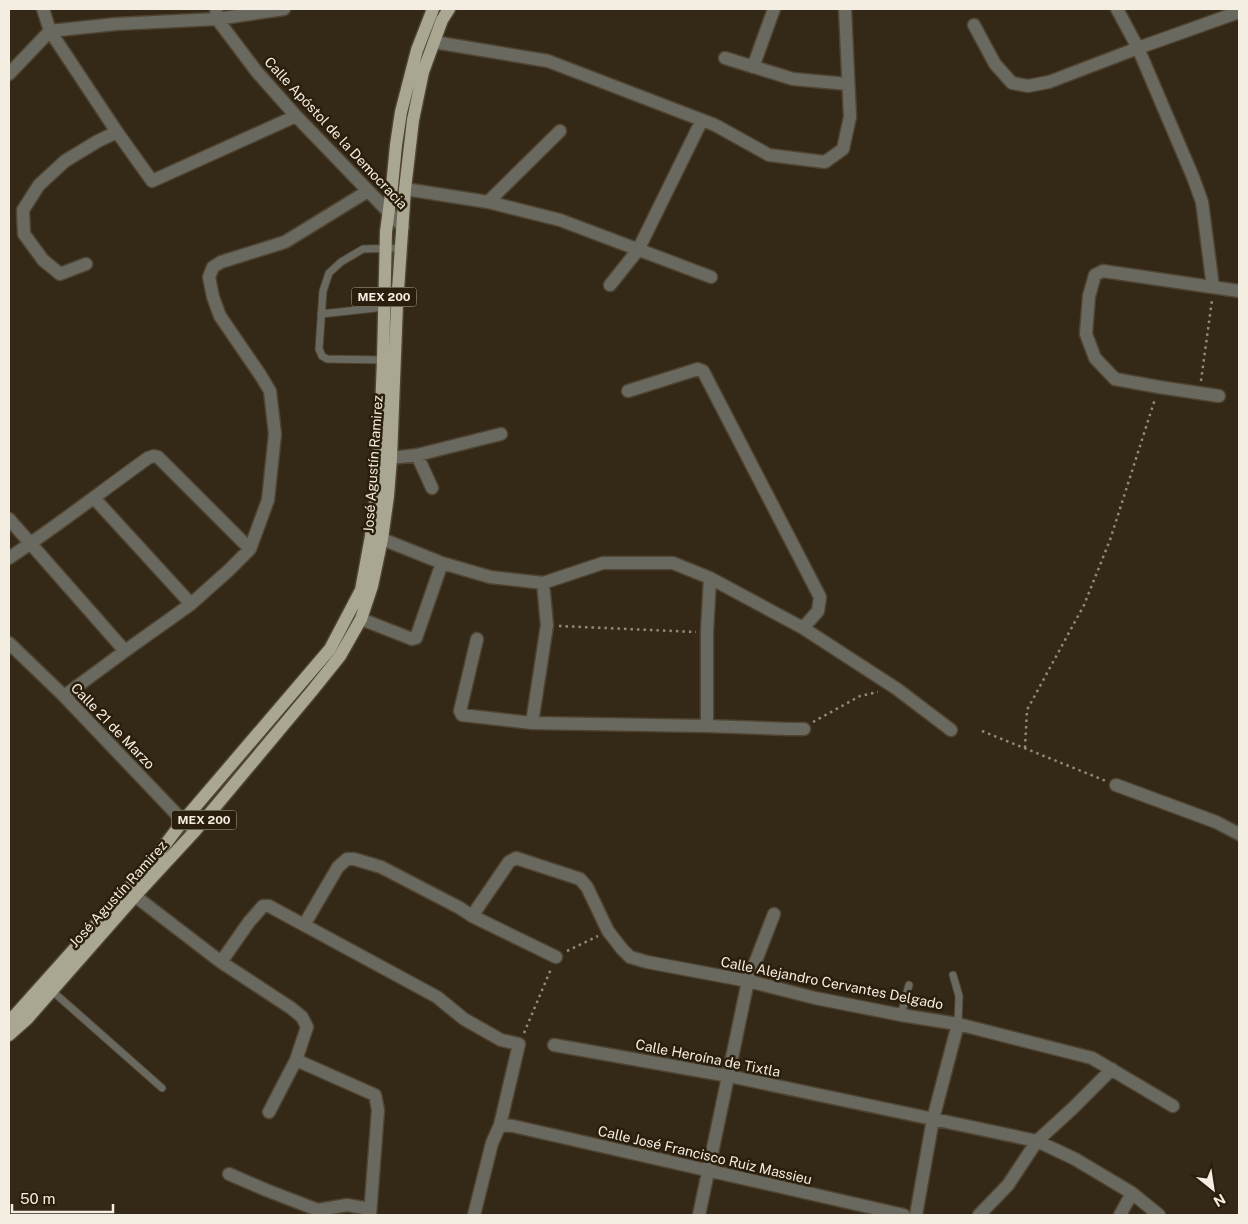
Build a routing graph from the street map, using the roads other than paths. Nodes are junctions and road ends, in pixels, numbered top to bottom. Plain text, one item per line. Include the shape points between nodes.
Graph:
1 (43, 9) edge
2 (284, 9) edge
3 (433, 9) edge
4 (449, 9) edge
5 (774, 9) edge
6 (845, 9) edge
7 (1117, 9) edge
8 (1239, 12) edge
9 (217, 14) edge
10 (974, 25) dead end
11 (50, 31) junction
12 (434, 42) junction
13 (1138, 48) junction
14 (725, 58) dead end
15 (753, 67) junction
16 (9, 74) edge
17 (848, 84) junction
18 (296, 116) junction
19 (702, 120) junction
20 (560, 131) dead end
21 (116, 132) junction
22 (405, 189) junction
23 (368, 191) junction
24 (488, 202) junction
25 (389, 211) junction
26 (403, 227) junction
27 (385, 248) junction
28 (401, 248) junction
29 (638, 250) junction
30 (86, 264) dead end
31 (710, 277) dead end
32 (610, 285) dead end
33 (1213, 287) junction
34 (1239, 291) edge
35 (398, 304) junction
36 (383, 308) junction
37 (321, 314) junction
38 (388, 360) junction
39 (628, 391) dead end
40 (1219, 396) dead end
41 (501, 434) dead end
42 (417, 455) junction
43 (391, 458) junction
44 (432, 488) dead end
45 (94, 498) junction
46 (9, 519) edge
47 (377, 537) junction
48 (30, 543) junction
49 (250, 549) junction
50 (9, 558) edge
51 (442, 563) junction
52 (710, 578) junction
53 (543, 583) junction
54 (191, 604) junction
55 (361, 618) junction
56 (803, 628) junction
57 (477, 639) dead end
58 (9, 644) edge
59 (125, 651) junction
60 (64, 696) junction
61 (532, 723) junction
62 (707, 726) junction
63 (804, 729) road end
64 (951, 730) dead end
65 (1116, 785) road end
66 (183, 821) junction
67 (195, 831) junction
68 (1239, 834) edge
69 (135, 896) junction
70 (774, 914) dead end
71 (472, 916) junction
72 (304, 925) junction
73 (556, 957) road end
74 (221, 962) junction
75 (953, 975) dead end
76 (748, 981) junction
77 (909, 985) dead end
78 (48, 987) junction
79 (901, 1015) junction
80 (9, 1021) edge
81 (958, 1024) junction
82 (9, 1036) edge
83 (554, 1045) dead end
84 (296, 1060) junction
85 (1112, 1069) junction
86 (729, 1076) junction
87 (162, 1088) dead end
88 (1173, 1106) dead end
89 (270, 1112) dead end
90 (933, 1119) junction
91 (500, 1125) junction
92 (1037, 1141) junction
93 (709, 1172) junction
94 (228, 1174) dead end
95 (1132, 1193) junction
96 (370, 1212) edge
97 (474, 1215) edge
98 (700, 1215) edge
99 (904, 1215) edge
100 (916, 1215) edge
101 (979, 1215) edge
102 (1120, 1215) edge
103 (1159, 1215) edge

1 - 11 street
2 - 9 street
3 - 25 main road, José Agustín Ramirez / MEX 200 via 417,50 401,112
4 - 12 main road, José Agustín Ramirez / MEX 200
5 - 15 street
6 - 17 street
7 - 13 street
8 - 13 street
9 - 11 street
9 - 18 street, Calle Apóstol de la Democracia via 257,72
10 - 13 street via 995,64 1012,83 1028,86 1049,82
11 - 16 street
11 - 21 street
12 - 19 street via 548,61
12 - 22 main road, José Agustín Ramirez / MEX 200 via 423,72 413,120
13 - 33 street via 1202,202
14 - 15 street
15 - 17 street via 793,79
17 - 19 street via 850,117 843,148 825,162 769,155
18 - 21 street via 152,181
18 - 23 street, Calle Apóstol de la Democracia
19 - 29 street
20 - 24 street
21 - 30 street via 65,161 39,185 23,210 24,234 43,260 60,274
22 - 24 street
22 - 26 main road, José Agustín Ramirez / MEX 200
23 - 25 street, Calle Apóstol de la Democracia
23 - 49 street via 285,242 221,262 213,267 209,278 220,316 270,391 275,434 268,500
24 - 29 street via 560,220
25 - 26 street, Calle Apóstol de la Democracia
25 - 27 main road, José Agustín Ramirez / MEX 200
26 - 28 main road, José Agustín Ramirez / MEX 200
27 - 28 lane
27 - 36 main road, José Agustín Ramirez / MEX 200
27 - 37 lane via 363,249 341,262 329,274 323,291
28 - 35 main road, José Agustín Ramirez / MEX 200
29 - 31 street
29 - 32 street
33 - 34 street
33 - 40 street via 1103,271 1095,275 1089,296 1086,334 1095,358 1116,379
35 - 36 lane
35 - 38 main road, José Agustín Ramirez / MEX 200
36 - 37 lane
36 - 38 main road, José Agustín Ramirez / MEX 200
37 - 38 lane via 318,349 322,356 327,359
38 - 43 main road, José Agustín Ramirez / MEX 200
38 - 47 main road, José Agustín Ramirez / MEX 200
39 - 56 street via 698,369 703,371 820,597 818,610
41 - 42 street
42 - 43 street
42 - 44 street
43 - 47 main road, José Agustín Ramirez / MEX 200 via 388,496
45 - 48 street
45 - 49 street via 148,458 158,457
45 - 54 street
46 - 48 street
47 - 51 street
47 - 55 main road, José Agustín Ramirez / MEX 200 via 372,586
47 - 66 main road, José Agustín Ramirez / MEX 200 via 361,590 330,649
48 - 50 street
48 - 59 street
49 - 54 street
51 - 53 street via 490,577
51 - 55 street via 416,638
52 - 53 street via 673,563 603,563
52 - 56 street
52 - 62 street
53 - 61 street via 547,625
54 - 59 street
55 - 67 main road, José Agustín Ramirez / MEX 200 via 340,656
56 - 64 street via 896,689
57 - 61 street via 460,711 462,715
58 - 60 street, Calle 21 de Marzo
59 - 60 street
60 - 66 street, Calle 21 de Marzo
61 - 62 street
62 - 63 street
65 - 68 street via 1216,822
66 - 67 street, Calle 21 de Marzo
66 - 78 main road, José Agustín Ramirez / MEX 200
67 - 69 main road, José Agustín Ramirez / MEX 200
69 - 74 street
69 - 78 main road, José Agustín Ramirez / MEX 200
70 - 76 street
71 - 72 street via 381,867 354,858 347,859 338,867
71 - 73 street
71 - 76 street, Calle Alejandro Cervantes Delgado via 509,862 516,858 580,879 608,931 630,957
72 - 74 street via 269,906 263,906
72 - 91 street via 438,997 464,1019 502,1040 519,1044
74 - 84 street via 302,1017 307,1027
75 - 81 lane via 960,996
76 - 79 street, Calle Alejandro Cervantes Delgado
76 - 86 street
77 - 79 lane
78 - 80 main road, José Agustín Ramirez / MEX 200
78 - 82 main road, José Agustín Ramirez / MEX 200 via 27,1019
78 - 87 lane
79 - 81 street, Calle Alejandro Cervantes Delgado
81 - 85 street via 1092,1058
81 - 90 street, Calle Alejandro Cervantes Delgado
83 - 86 street, Calle Heroína de Tixtla
84 - 89 street
84 - 96 street via 375,1095 378,1110
85 - 88 street
85 - 92 street
86 - 90 street, Calle Heroína de Tixtla
86 - 93 street
90 - 92 street, Calle Heroína de Tixtla
90 - 100 street, Calle Alejandro Cervantes Delgado
91 - 93 street, Calle José Francisco Ruiz Massieu
91 - 97 street via 492,1143
92 - 95 street, Calle Heroína de Tixtla
92 - 101 street via 1008,1185
93 - 98 street
93 - 99 street, Calle José Francisco Ruiz Massieu
94 - 96 street via 318,1210 347,1205
95 - 102 street
95 - 103 street, Calle Heroína de Tixtla

